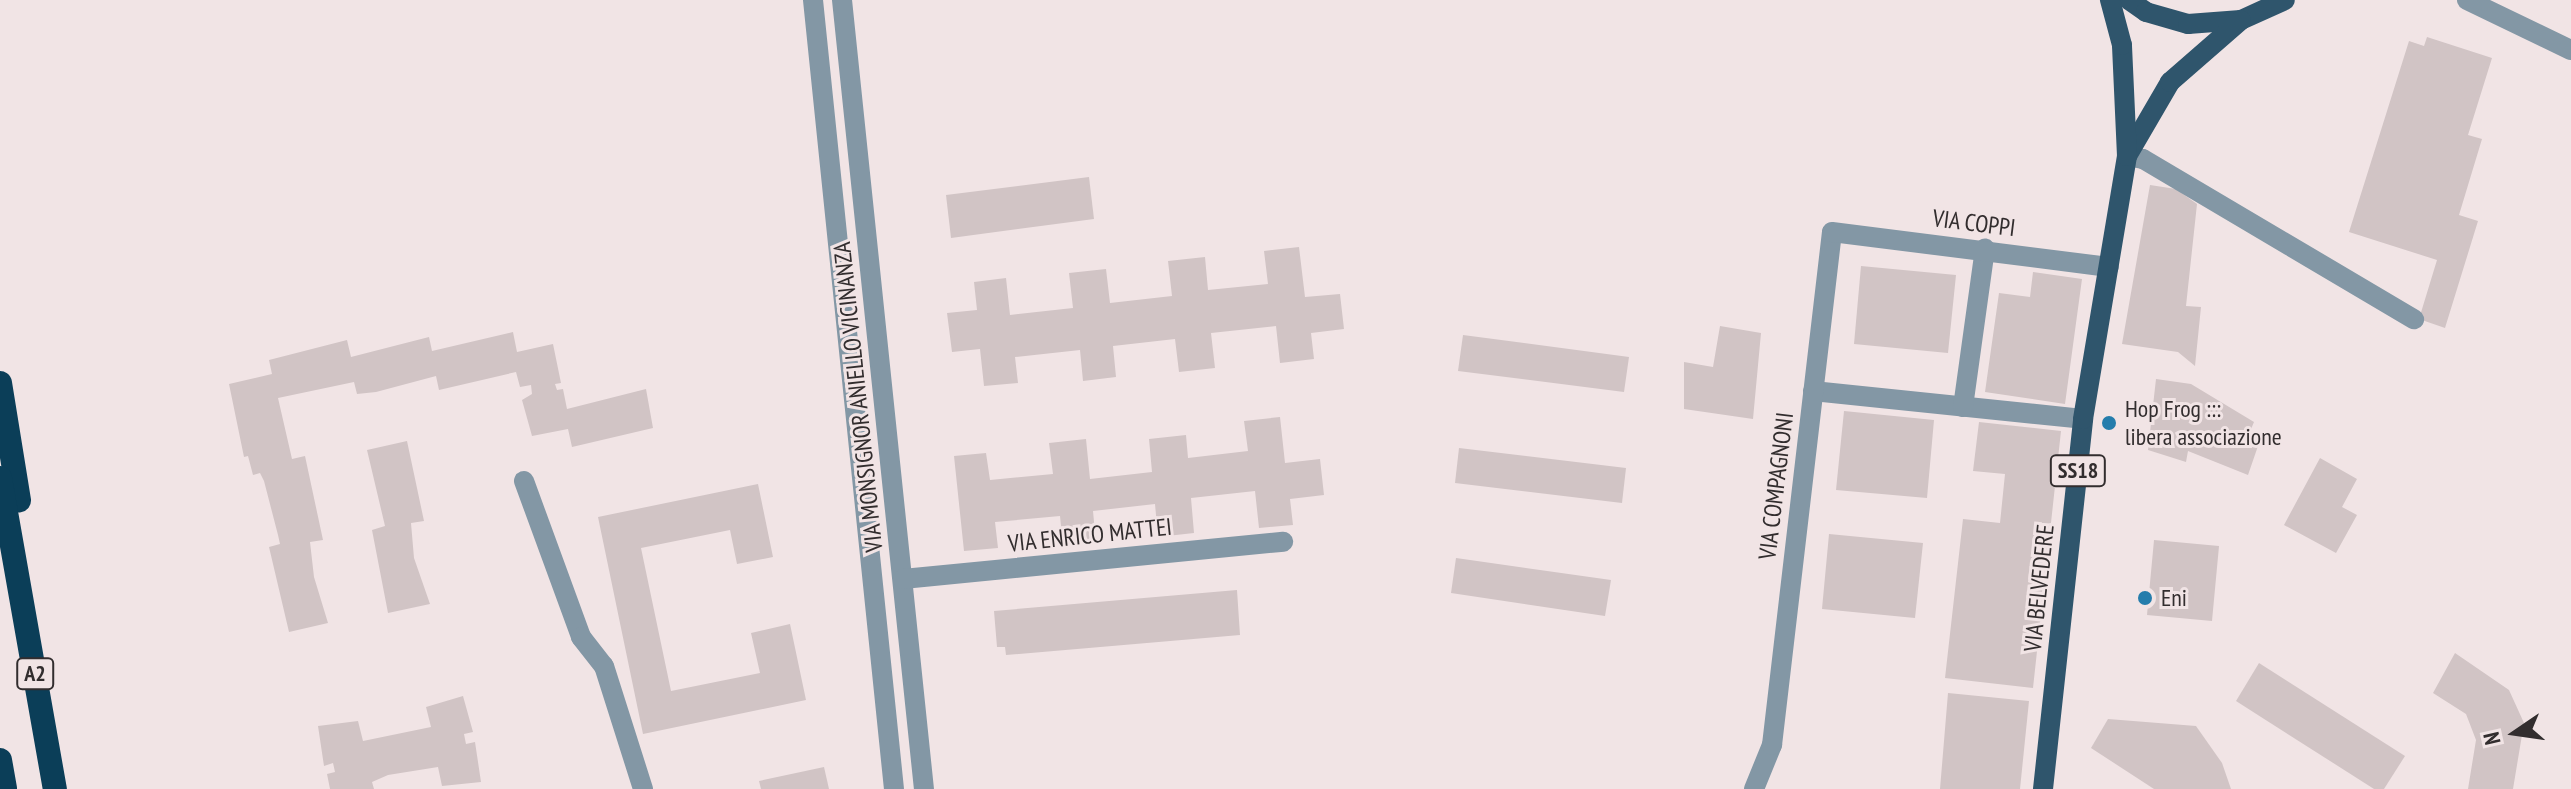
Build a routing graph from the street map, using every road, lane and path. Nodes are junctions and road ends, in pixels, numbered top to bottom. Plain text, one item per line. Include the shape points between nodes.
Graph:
1 (813, 0) edge
2 (842, 0) edge
3 (2110, 0) edge
4 (2129, 0) edge
5 (2285, 0) edge
6 (2467, 0) edge
7 (2241, 20) junction
8 (2571, 50) edge
9 (2127, 156) junction
10 (1832, 232) joint
11 (1985, 249) junction
12 (2109, 267) junction
13 (2414, 319) dead end
14 (0, 383) edge
15 (1813, 391) junction
16 (1963, 407) junction
17 (2083, 419) junction
18 (0, 478) edge
19 (524, 481) dead end
20 (1283, 542) dead end
21 (14, 558) junction
22 (903, 579) junction
23 (0, 760) edge
24 (5, 789) edge
25 (55, 789) edge
26 (643, 789) edge
27 (894, 789) edge
28 (924, 789) edge
29 (1754, 789) edge
30 (2043, 789) edge

1 - 27 street, VIA MONSIGNOR ANIELLO VICINANZA
2 - 22 street, VIA MONSIGNOR ANIELLO VICINANZA
3 - 9 main road, SS18 via 2122,45
4 - 7 main road, SS18 via 2146,12 2188,24
5 - 7 main road, SS18
6 - 8 street
7 - 9 main road, SS18 via 2170,82
9 - 12 main road, VIA BELVEDERE / SS18
9 - 13 street via 2143,159
10 - 11 street, VIA COPPI
10 - 15 street, VIA COMPAGNONI
11 - 12 street, VIA COPPI
11 - 16 street
12 - 17 main road, VIA BELVEDERE / SS18
14 - 21 highway via 19,499
15 - 16 street
15 - 29 street, VIA COMPAGNONI via 1772,745
16 - 17 street
17 - 30 main road, VIA BELVEDERE / SS18
18 - 21 highway, A2
19 - 26 street via 581,637 604,666
20 - 22 street, VIA ENRICO MATTEI
21 - 25 highway, A2
22 - 28 street, VIA MONSIGNOR ANIELLO VICINANZA
23 - 24 highway

